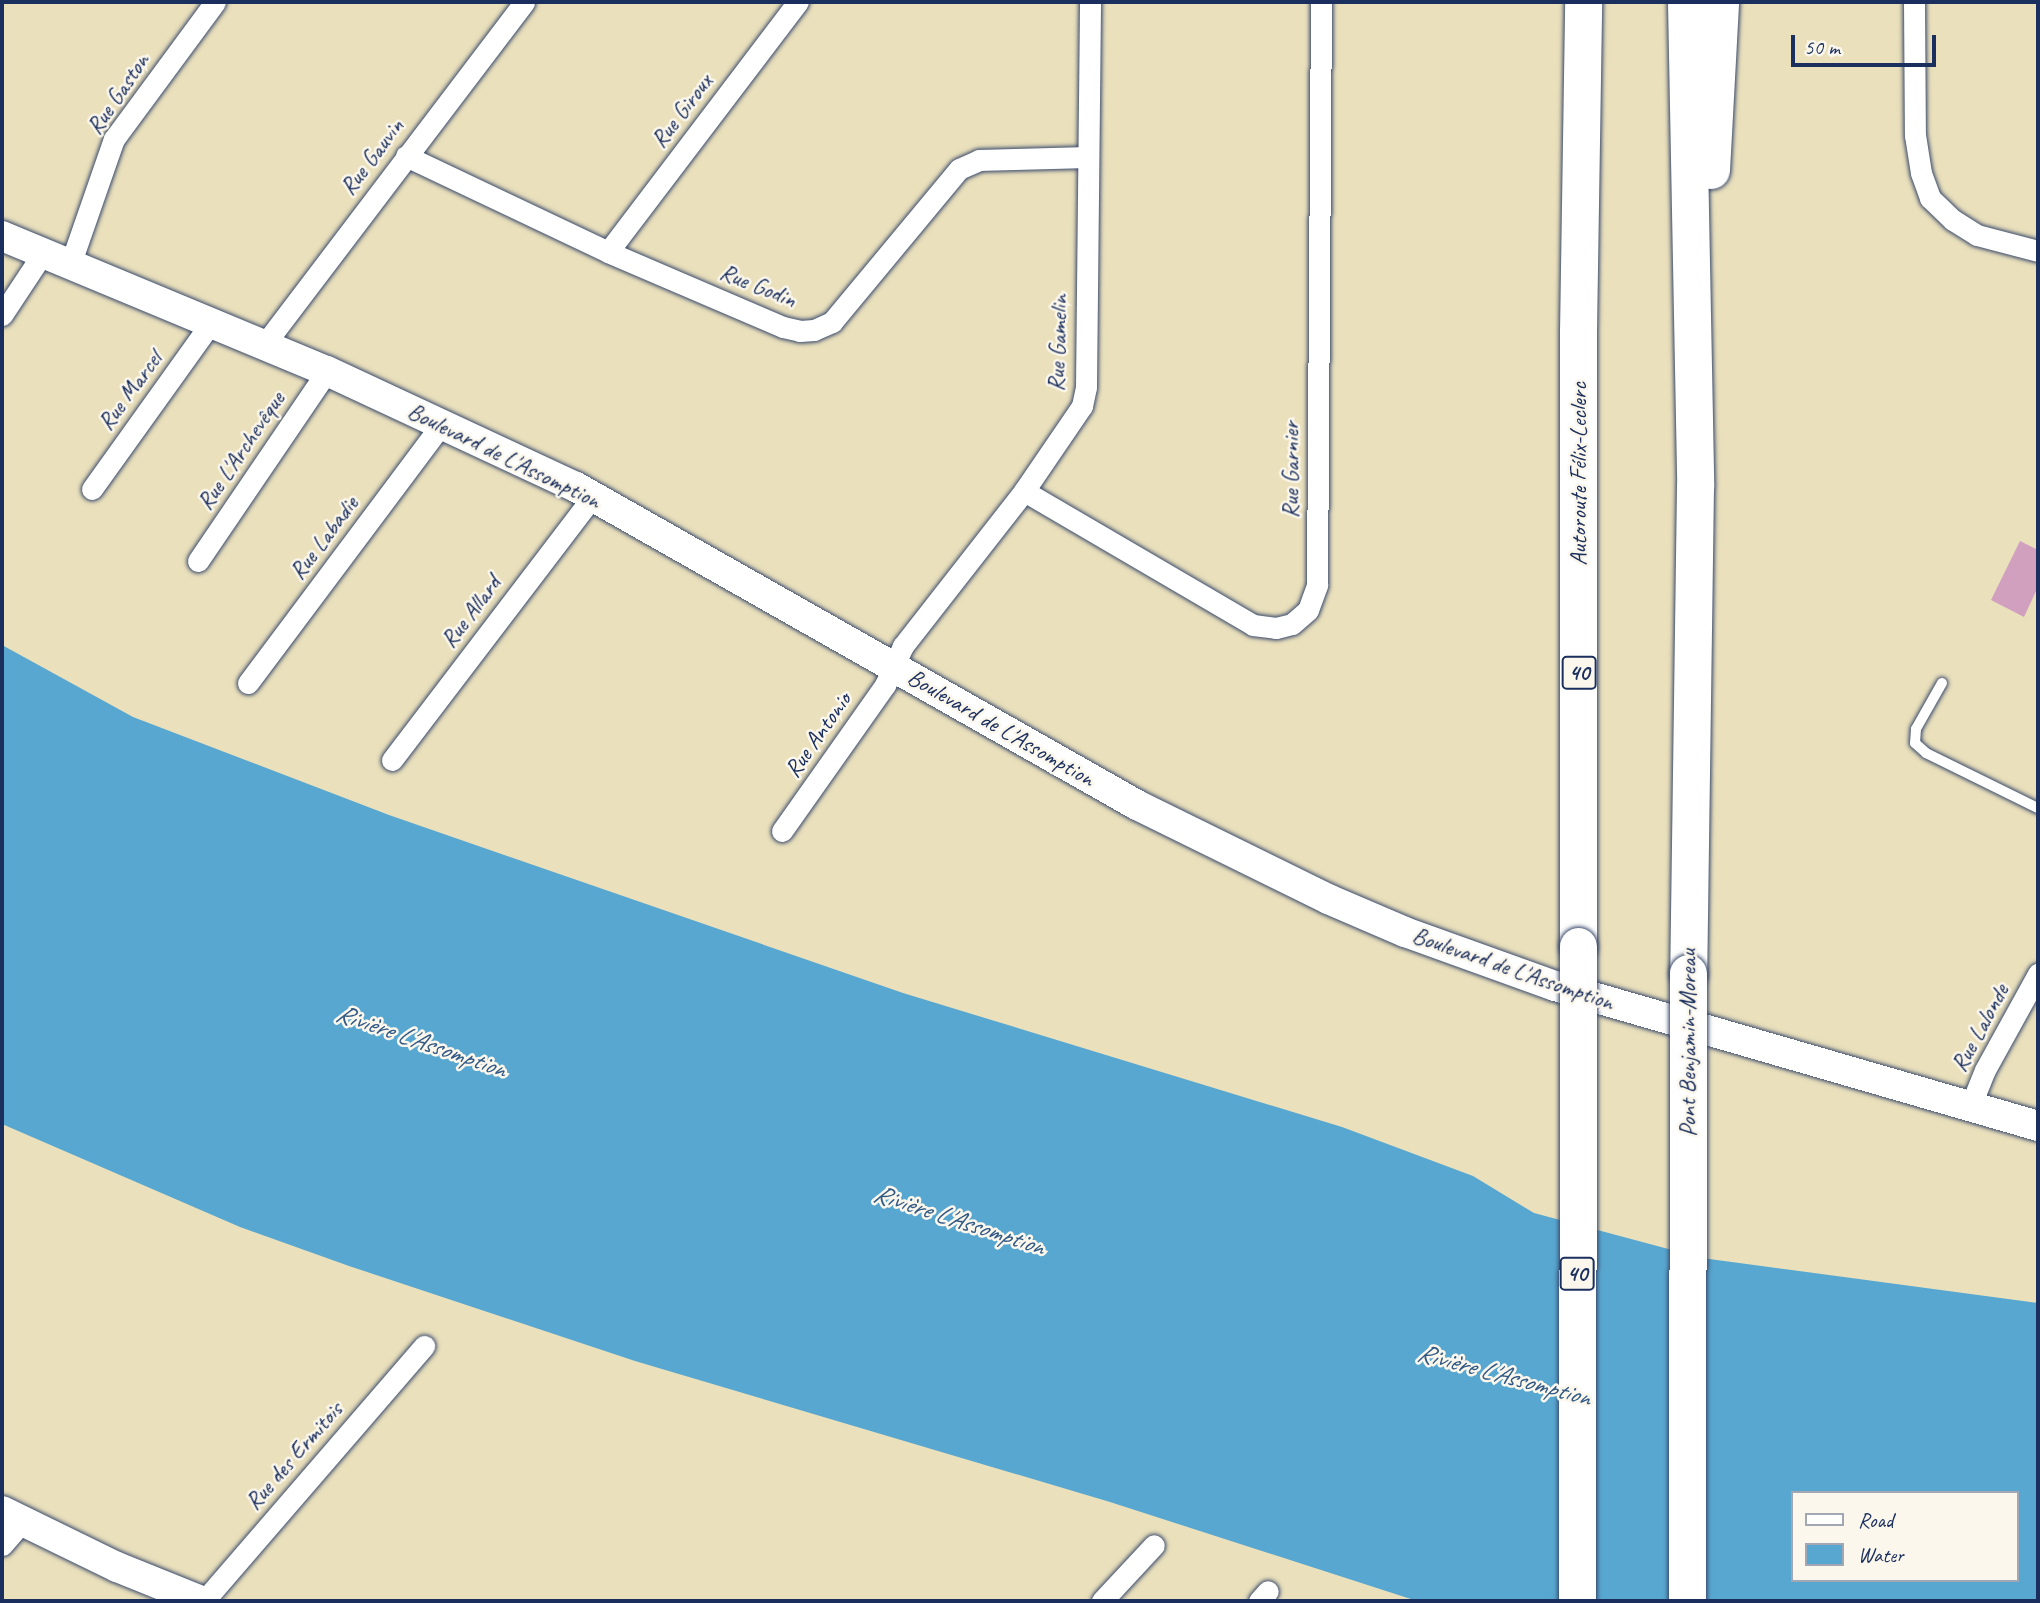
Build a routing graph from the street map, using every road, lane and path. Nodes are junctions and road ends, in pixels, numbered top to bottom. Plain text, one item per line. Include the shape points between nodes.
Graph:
1 (215, 2) edge
2 (524, 2) edge
3 (798, 2) edge
4 (1090, 2) edge
5 (1321, 2) edge
6 (1564, 2) edge
7 (1583, 2) edge
8 (1686, 2) edge
9 (1720, 2) edge
10 (1914, 2) edge
11 (406, 156) junction
12 (1087, 157) junction
13 (2, 236) edge
14 (2038, 251) edge
15 (608, 252) junction
16 (57, 259) junction
17 (2, 315) edge
18 (211, 323) junction
19 (1578, 332) junction
20 (264, 345) junction
21 (327, 372) junction
22 (441, 425) junction
23 (1695, 486) junction
24 (92, 489) dead end
25 (1024, 491) junction
26 (592, 497) junction
27 (198, 561) dead end
28 (894, 666) junction
29 (248, 683) dead end
30 (1942, 683) dead end
31 (392, 760) dead end
32 (2038, 808) edge
33 (782, 831) dead end
34 (2038, 974) edge
35 (1970, 1107) junction
36 (2038, 1126) edge
37 (424, 1346) dead end
38 (12, 1516) edge
39 (2, 1545) edge
40 (1154, 1545) dead end
41 (203, 1601) edge
42 (1102, 1601) edge
43 (1577, 1601) edge
44 (1687, 1601) edge

1 - 16 street, Rue Gaston via 114,139
2 - 11 street, Rue Gauvin
3 - 15 street, Rue Giroux
4 - 12 street, Rue Gamelin
5 - 25 street, Rue Garnier via 1317,585 1308,610 1292,625 1253,625
6 - 19 highway
7 - 19 highway, Autoroute Félix-Leclerc / 40
8 - 23 highway
9 - 23 highway
10 - 14 street via 1915,135 1930,198 1977,235
11 - 15 street, Rue Godin
11 - 20 street, Rue Gauvin
12 - 15 street, Rue Godin via 979,160 959,169 832,322 814,330 783,327
12 - 25 street, Rue Gamelin via 1086,387 1082,406
13 - 16 street, Boulevard de L'Assomption
16 - 17 street, Rue Gaston
16 - 18 street, Boulevard de L'Assomption
18 - 20 street, Boulevard de L'Assomption
18 - 24 street, Rue Marcel
19 - 43 highway, Autoroute Félix-Leclerc / 40, bridge
20 - 21 street, Boulevard de L'Assomption
21 - 22 street, Boulevard de L'Assomption
21 - 27 street, Rue L'Archevêque
22 - 26 street, Boulevard de L'Assomption
22 - 29 street, Rue Labadie
23 - 44 highway, Pont Benjamin-Moreau, bridge via 1688,973
25 - 28 street, Rue Gamelin via 902,646
26 - 28 street, Boulevard de L'Assomption
26 - 31 street, Rue Allard
28 - 33 street, Rue Antonio
28 - 35 street, Boulevard de L'Assomption via 1203,840 1405,932 1593,998
30 - 32 lane via 1916,729 1915,743 1926,753
34 - 35 street, Rue Lalonde
35 - 36 street, Boulevard de L'Assomption
37 - 41 street, Rue des Ermitois
38 - 39 street
38 - 41 street via 117,1567
40 - 42 street

